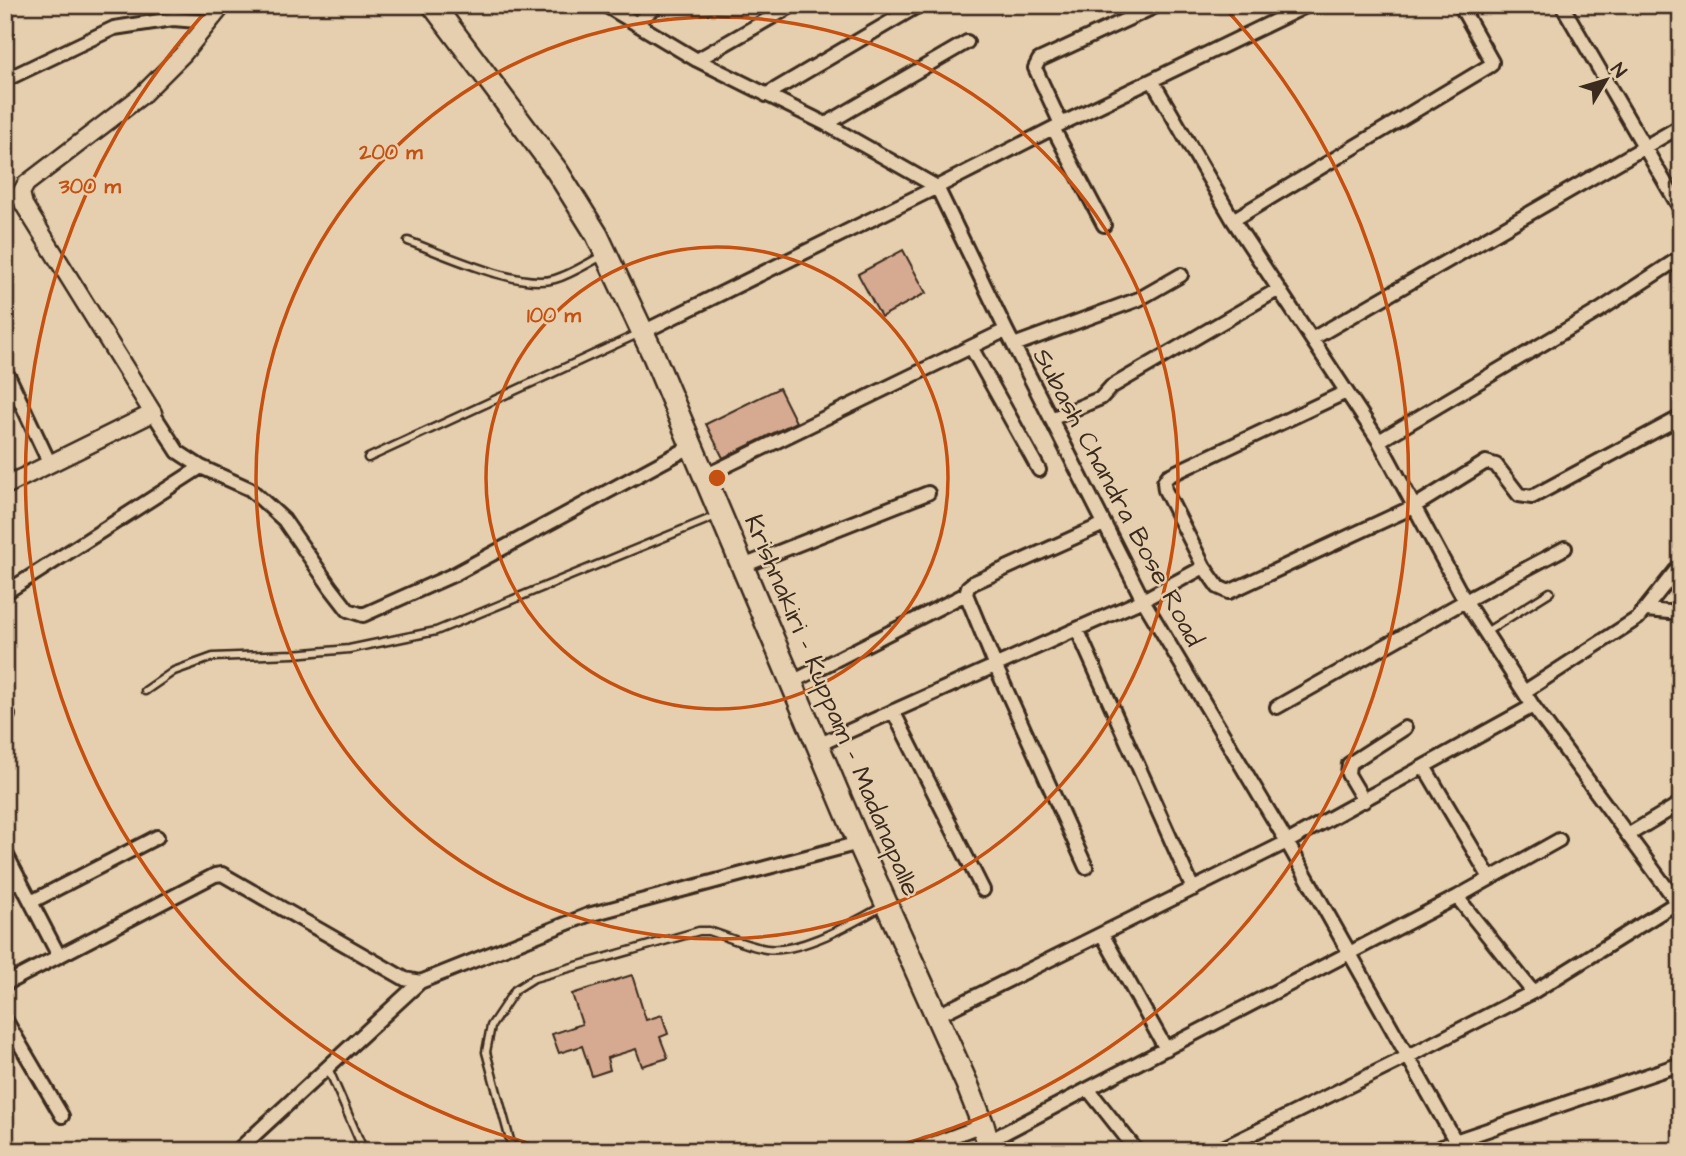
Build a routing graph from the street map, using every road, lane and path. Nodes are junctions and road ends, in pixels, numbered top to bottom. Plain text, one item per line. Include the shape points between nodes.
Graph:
1 (223, 5) edge
2 (605, 5) edge
3 (657, 5) edge
4 (793, 5) edge
5 (919, 5) edge
6 (1158, 5) edge
7 (1308, 5) edge
8 (1460, 5) edge
9 (1562, 5) edge
10 (438, 7) edge
11 (1142, 8) edge
12 (209, 22) junction
13 (636, 24) junction
14 (967, 42) dead end
15 (697, 60) junction
16 (5, 80) edge
17 (1153, 82) junction
18 (766, 95) junction
19 (826, 124) junction
20 (1057, 126) junction
21 (1681, 126) edge
22 (1644, 149) junction
23 (937, 187) junction
24 (21, 193) junction
25 (5, 199) edge
26 (1681, 211) edge
27 (1233, 220) junction
28 (1104, 225) dead end
29 (408, 241) dead end
30 (606, 254) junction
31 (1681, 257) edge
32 (1181, 275) dead end
33 (1279, 289) junction
34 (1006, 330) junction
35 (643, 332) junction
36 (1312, 340) junction
37 (1014, 345) junction
38 (971, 347) junction
39 (9, 377) dead end
40 (1346, 393) junction
41 (153, 413) junction
42 (1681, 417) edge
43 (1051, 419) junction
44 (1379, 441) junction
45 (692, 446) junction
46 (368, 458) dead end
47 (50, 464) junction
48 (201, 467) junction
49 (1039, 470) dead end
50 (705, 476) junction
51 (5, 486) edge
52 (928, 493) dead end
53 (1415, 506) junction
54 (721, 514) junction
55 (1104, 524) junction
56 (1565, 548) dead end
57 (1681, 565) edge
58 (743, 566) junction
59 (1204, 567) junction
60 (1550, 592) dead end
61 (5, 593) edge
62 (966, 594) junction
63 (1143, 600) junction
64 (1465, 600) junction
65 (1646, 610) junction
66 (1681, 613) edge
67 (1077, 629) junction
68 (1486, 632) junction
69 (996, 667) junction
70 (792, 682) junction
71 (145, 691) dead end
72 (1524, 692) junction
73 (1534, 706) junction
74 (1278, 707) dead end
75 (893, 711) junction
76 (1405, 728) dead end
77 (818, 745) junction
78 (1425, 768) junction
79 (1364, 801) junction
80 (1681, 803) edge
81 (1628, 835) junction
82 (157, 837) dead end
83 (1559, 840) dead end
84 (1287, 842) junction
85 (859, 843) junction
86 (5, 852) edge
87 (1086, 867) dead end
88 (1490, 878) junction
89 (20, 880) junction
90 (5, 888) edge
91 (1193, 889) junction
92 (983, 890) dead end
93 (1457, 897) junction
94 (1679, 901) edge
95 (31, 902) junction
96 (887, 904) junction
97 (1102, 934) junction
98 (1348, 954) junction
99 (59, 956) junction
100 (420, 982) junction
101 (5, 984) edge
102 (1533, 992) junction
103 (936, 1016) junction
104 (5, 1019) edge
105 (1166, 1049) junction
106 (1407, 1057) junction
107 (1681, 1063) edge
108 (327, 1066) junction
109 (1088, 1089) junction
110 (62, 1116) dead end
111 (987, 1139) edge
112 (1458, 1146) edge
113 (1133, 1150) edge
114 (237, 1151) edge
115 (364, 1151) edge
116 (513, 1151) edge
117 (913, 1151) edge
118 (1217, 1151) edge
119 (1433, 1151) edge

1 - 12 street
2 - 13 street
3 - 13 street
4 - 15 street
5 - 18 street
6 - 11 street
7 - 17 street
8 - 27 street via 1491,65
9 - 22 street
10 - 30 main road, Krishnakiri - Kuppam - Madanapalle via 557,171
11 - 20 street via 1035,64
12 - 16 street via 173,19 114,28
12 - 24 street via 141,96 26,184
13 - 15 street
14 - 19 street
15 - 18 street
17 - 20 street
17 - 27 street
18 - 19 street
19 - 23 street
20 - 23 street
20 - 28 street
21 - 22 street
22 - 26 street
22 - 36 street
23 - 34 street, Subash Chandra Bose Road
23 - 35 street
24 - 25 lane
24 - 41 street via 24,205
27 - 33 street
29 - 30 lane via 532,282 554,279
30 - 35 main road, Krishnakiri - Kuppam - Madanapalle
31 - 44 street
32 - 37 street via 1139,299
33 - 36 street
33 - 43 street via 1111,387 1101,398
34 - 37 street, Subash Chandra Bose Road
34 - 38 street
35 - 45 main road, Krishnakiri - Kuppam - Madanapalle
35 - 46 lane
36 - 40 street
37 - 43 street, Subash Chandra Bose Road
38 - 49 street
38 - 50 street
39 - 47 street
40 - 44 street
40 - 59 street via 1168,476 1165,490
41 - 47 street
41 - 48 street via 178,452
42 - 53 street via 1532,497 1519,495 1496,465 1486,462
43 - 55 street, Subash Chandra Bose Road
44 - 53 street
45 - 48 street via 455,574 363,615 348,610 276,512 250,489
45 - 50 main road, Krishnakiri - Kuppam - Madanapalle
47 - 51 street
48 - 61 street
50 - 54 main road, Krishnakiri - Kuppam - Madanapalle
52 - 58 street
53 - 59 street via 1229,592 1217,587
53 - 64 street
54 - 58 main road, Krishnakiri - Kuppam - Madanapalle
54 - 71 lane via 436,631 349,649 213,657 174,671
55 - 62 street via 974,583
55 - 63 street, Subash Chandra Bose Road
56 - 64 street
57 - 65 street
58 - 70 main road, Krishnakiri - Kuppam - Madanapalle
59 - 63 street
60 - 68 lane
62 - 69 street
62 - 70 street
63 - 67 street
63 - 84 street, Subash Chandra Bose Road
64 - 68 street
64 - 74 street
65 - 66 street
65 - 72 street
67 - 69 street
67 - 91 street
68 - 72 street
69 - 75 street
69 - 87 street
70 - 77 main road, Krishnakiri - Kuppam - Madanapalle
72 - 73 street
73 - 78 street
73 - 81 street
75 - 77 street
75 - 92 street
76 - 79 street via 1349,764 1348,774
77 - 85 main road, Krishnakiri - Kuppam - Madanapalle
78 - 79 street
78 - 88 street
79 - 84 street
80 - 81 street
81 - 94 street
82 - 95 street
83 - 88 street
84 - 91 street
84 - 98 street, Subash Chandra Bose Road
85 - 96 main road, Krishnakiri - Kuppam - Madanapalle
85 - 100 street via 588,915
86 - 89 street
88 - 93 street
89 - 90 street
89 - 95 street
91 - 97 street
93 - 98 street
93 - 102 street
94 - 102 street
95 - 99 street
96 - 103 main road, Krishnakiri - Kuppam - Madanapalle
96 - 116 lane via 822,937 781,949 699,931 534,978 515,990 491,1026 486,1052
97 - 103 street
97 - 105 street
98 - 105 street
98 - 106 street, Subash Chandra Bose Road
99 - 100 street via 222,874 405,979
99 - 101 street
100 - 108 street
102 - 106 street
103 - 111 main road, Krishnakiri - Kuppam - Madanapalle
104 - 110 street
105 - 109 street
106 - 112 street, Subash Chandra Bose Road
106 - 118 street
107 - 112 street
108 - 114 street
108 - 115 lane
109 - 111 street
109 - 113 street
111 - 117 street
112 - 119 street

